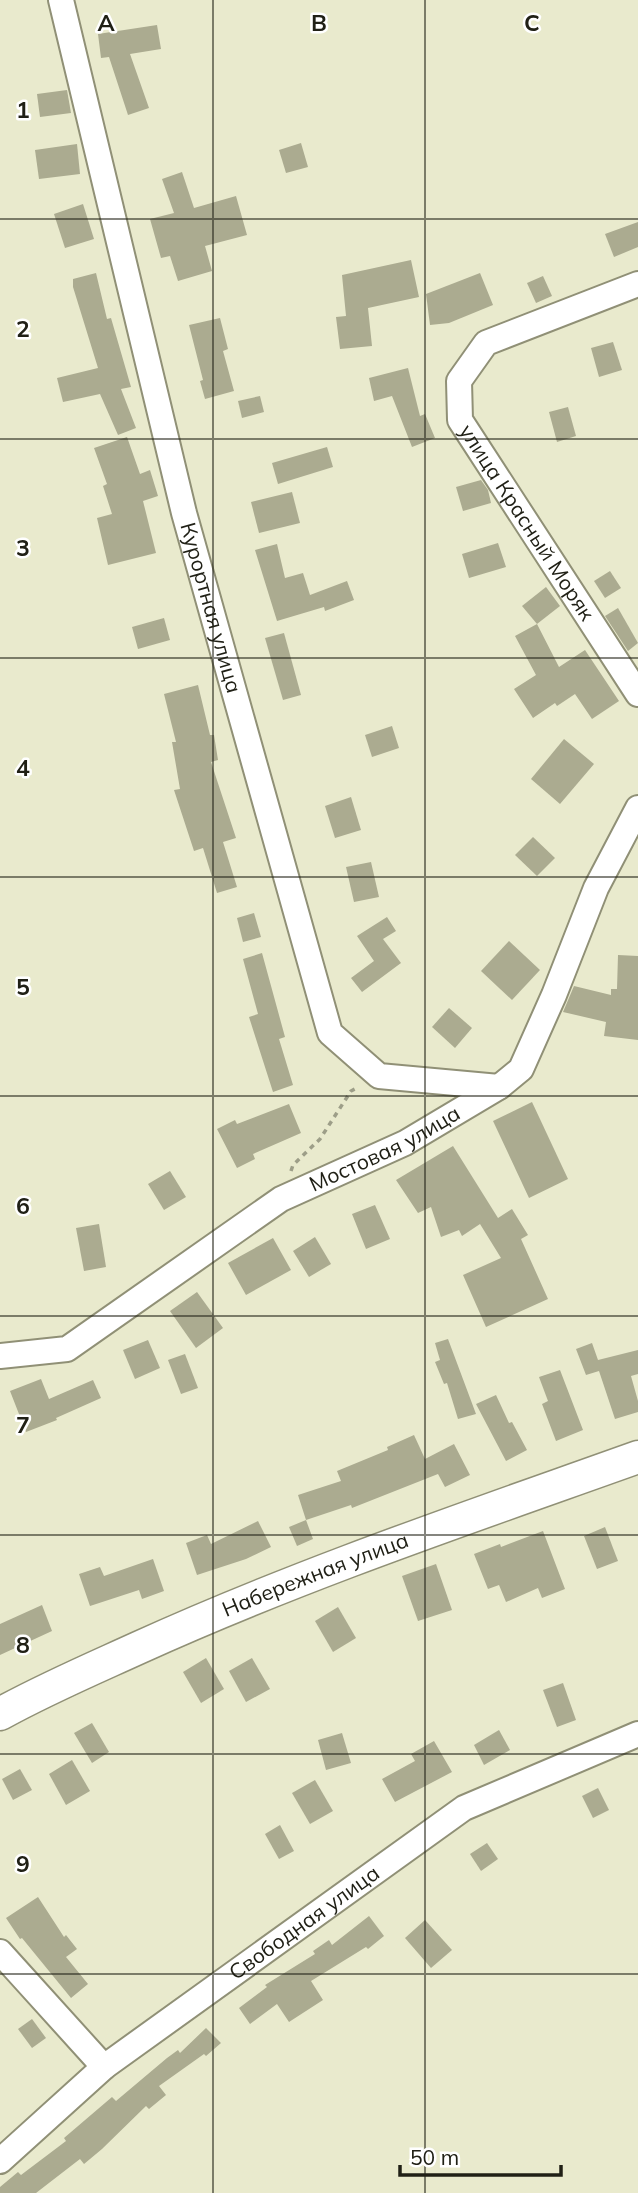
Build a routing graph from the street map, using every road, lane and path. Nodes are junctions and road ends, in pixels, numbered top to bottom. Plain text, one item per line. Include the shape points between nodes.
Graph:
1 (61, 0) edge
2 (638, 284) edge
3 (638, 694) edge
4 (638, 808) edge
5 (379, 1076) junction
6 (499, 1087) junction
7 (281, 1199) junction
8 (0, 1356) edge
9 (638, 1457) edge
10 (0, 1714) edge
11 (638, 1734) edge
12 (0, 1952) edge
13 (104, 2067) junction
14 (0, 2161) edge

1 - 5 street, Курортная улица via 184,513 330,1033
2 - 3 street, улица Красный Моряк via 486,343 459,381 460,420
4 - 6 street, Мостовая улица via 596,888 521,1069
5 - 6 street
5 - 7 path via 351,1091 320,1139 293,1165
6 - 7 street, Мостовая улица via 405,1143
7 - 8 street, Мостовая улица via 67,1349
9 - 10 street, Набережная улица via 225,1609
11 - 13 street, Свободная улица via 464,1808
12 - 13 street
13 - 14 street, Свободная улица

